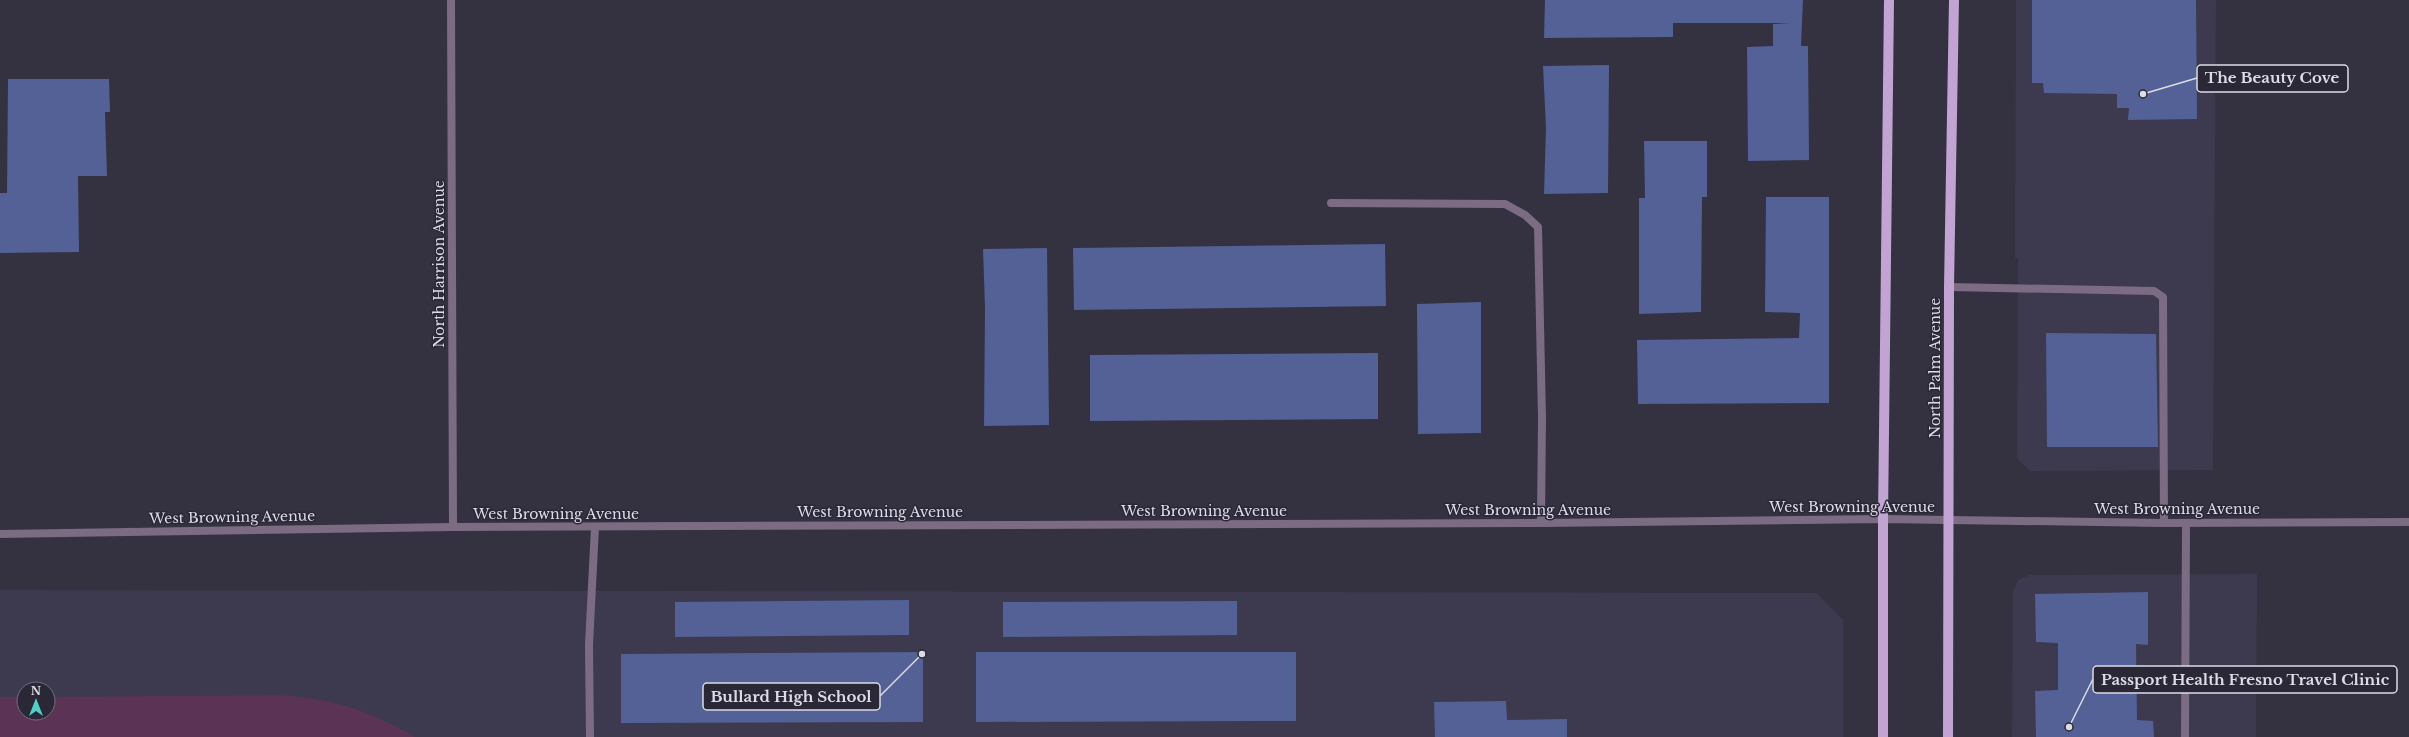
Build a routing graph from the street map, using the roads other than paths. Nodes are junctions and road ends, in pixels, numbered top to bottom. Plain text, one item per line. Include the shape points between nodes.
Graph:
1 (451, 0) edge
2 (1889, 0) edge
3 (1954, 0) edge
4 (1331, 203) dead end
5 (1949, 287) junction
6 (1883, 519) junction
7 (1948, 520) junction
8 (2409, 522) edge
9 (1541, 523) junction
10 (2164, 523) junction
11 (2186, 523) junction
12 (453, 528) junction
13 (595, 528) junction
14 (0, 534) edge
15 (590, 737) edge
16 (1883, 737) edge
17 (1948, 737) edge
18 (2186, 737) edge

1 - 12 street, North Harrison Avenue
2 - 6 main road
3 - 5 main road, North Palm Avenue
4 - 9 street via 1505,204 1525,215 1538,227 1542,418
5 - 7 main road, North Palm Avenue
5 - 10 street via 2154,291 2163,297
6 - 7 street, West Browning Avenue
6 - 9 street, West Browning Avenue
6 - 16 main road
7 - 10 street, West Browning Avenue
7 - 17 main road, North Palm Avenue
8 - 11 street, West Browning Avenue
9 - 13 street, West Browning Avenue
10 - 11 street, West Browning Avenue
11 - 18 street
12 - 13 street, West Browning Avenue
12 - 14 street, West Browning Avenue
13 - 15 street via 589,646

